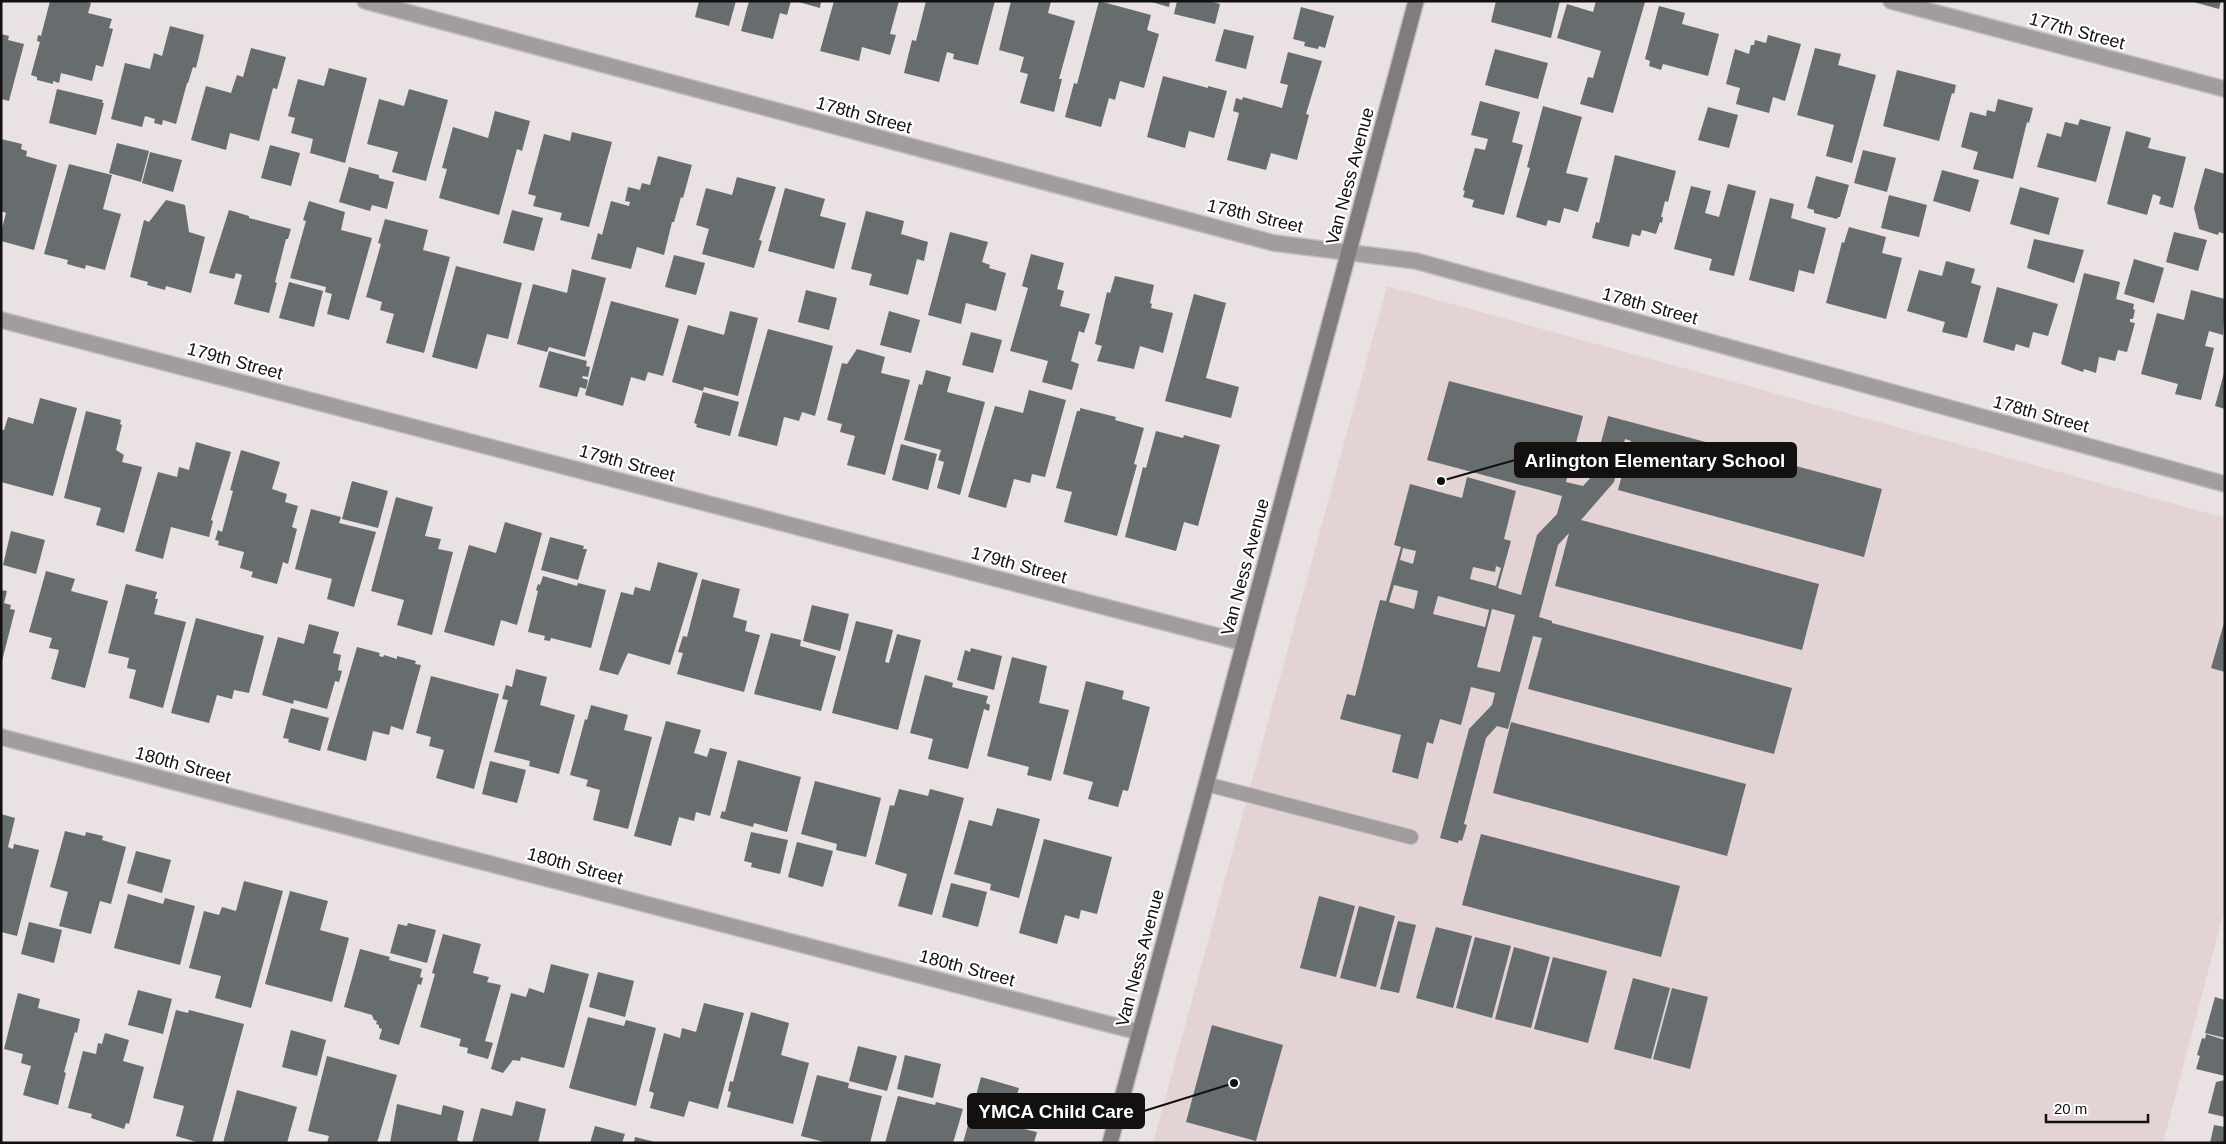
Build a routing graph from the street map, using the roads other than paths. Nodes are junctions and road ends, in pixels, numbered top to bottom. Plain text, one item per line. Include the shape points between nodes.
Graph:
1 (365, 1) edge
2 (1416, 1) edge
3 (1891, 1) edge
4 (2225, 88) edge
5 (1349, 252) junction
6 (1, 320) edge
7 (2225, 484) edge
8 (1244, 643) junction
9 (1, 737) edge
10 (1206, 784) junction
11 (1411, 837) dead end
12 (1139, 1032) junction
13 (1110, 1143) edge

1 - 5 street, 178th Street via 1274,243
2 - 5 main road, Van Ness Avenue
3 - 4 street, 177th Street
5 - 7 street, 178th Street via 1416,261
5 - 8 main road, Van Ness Avenue
6 - 8 street, 179th Street
8 - 10 main road, Van Ness Avenue
9 - 12 street, 180th Street
10 - 11 lane
10 - 12 main road, Van Ness Avenue
12 - 13 main road, Van Ness Avenue

